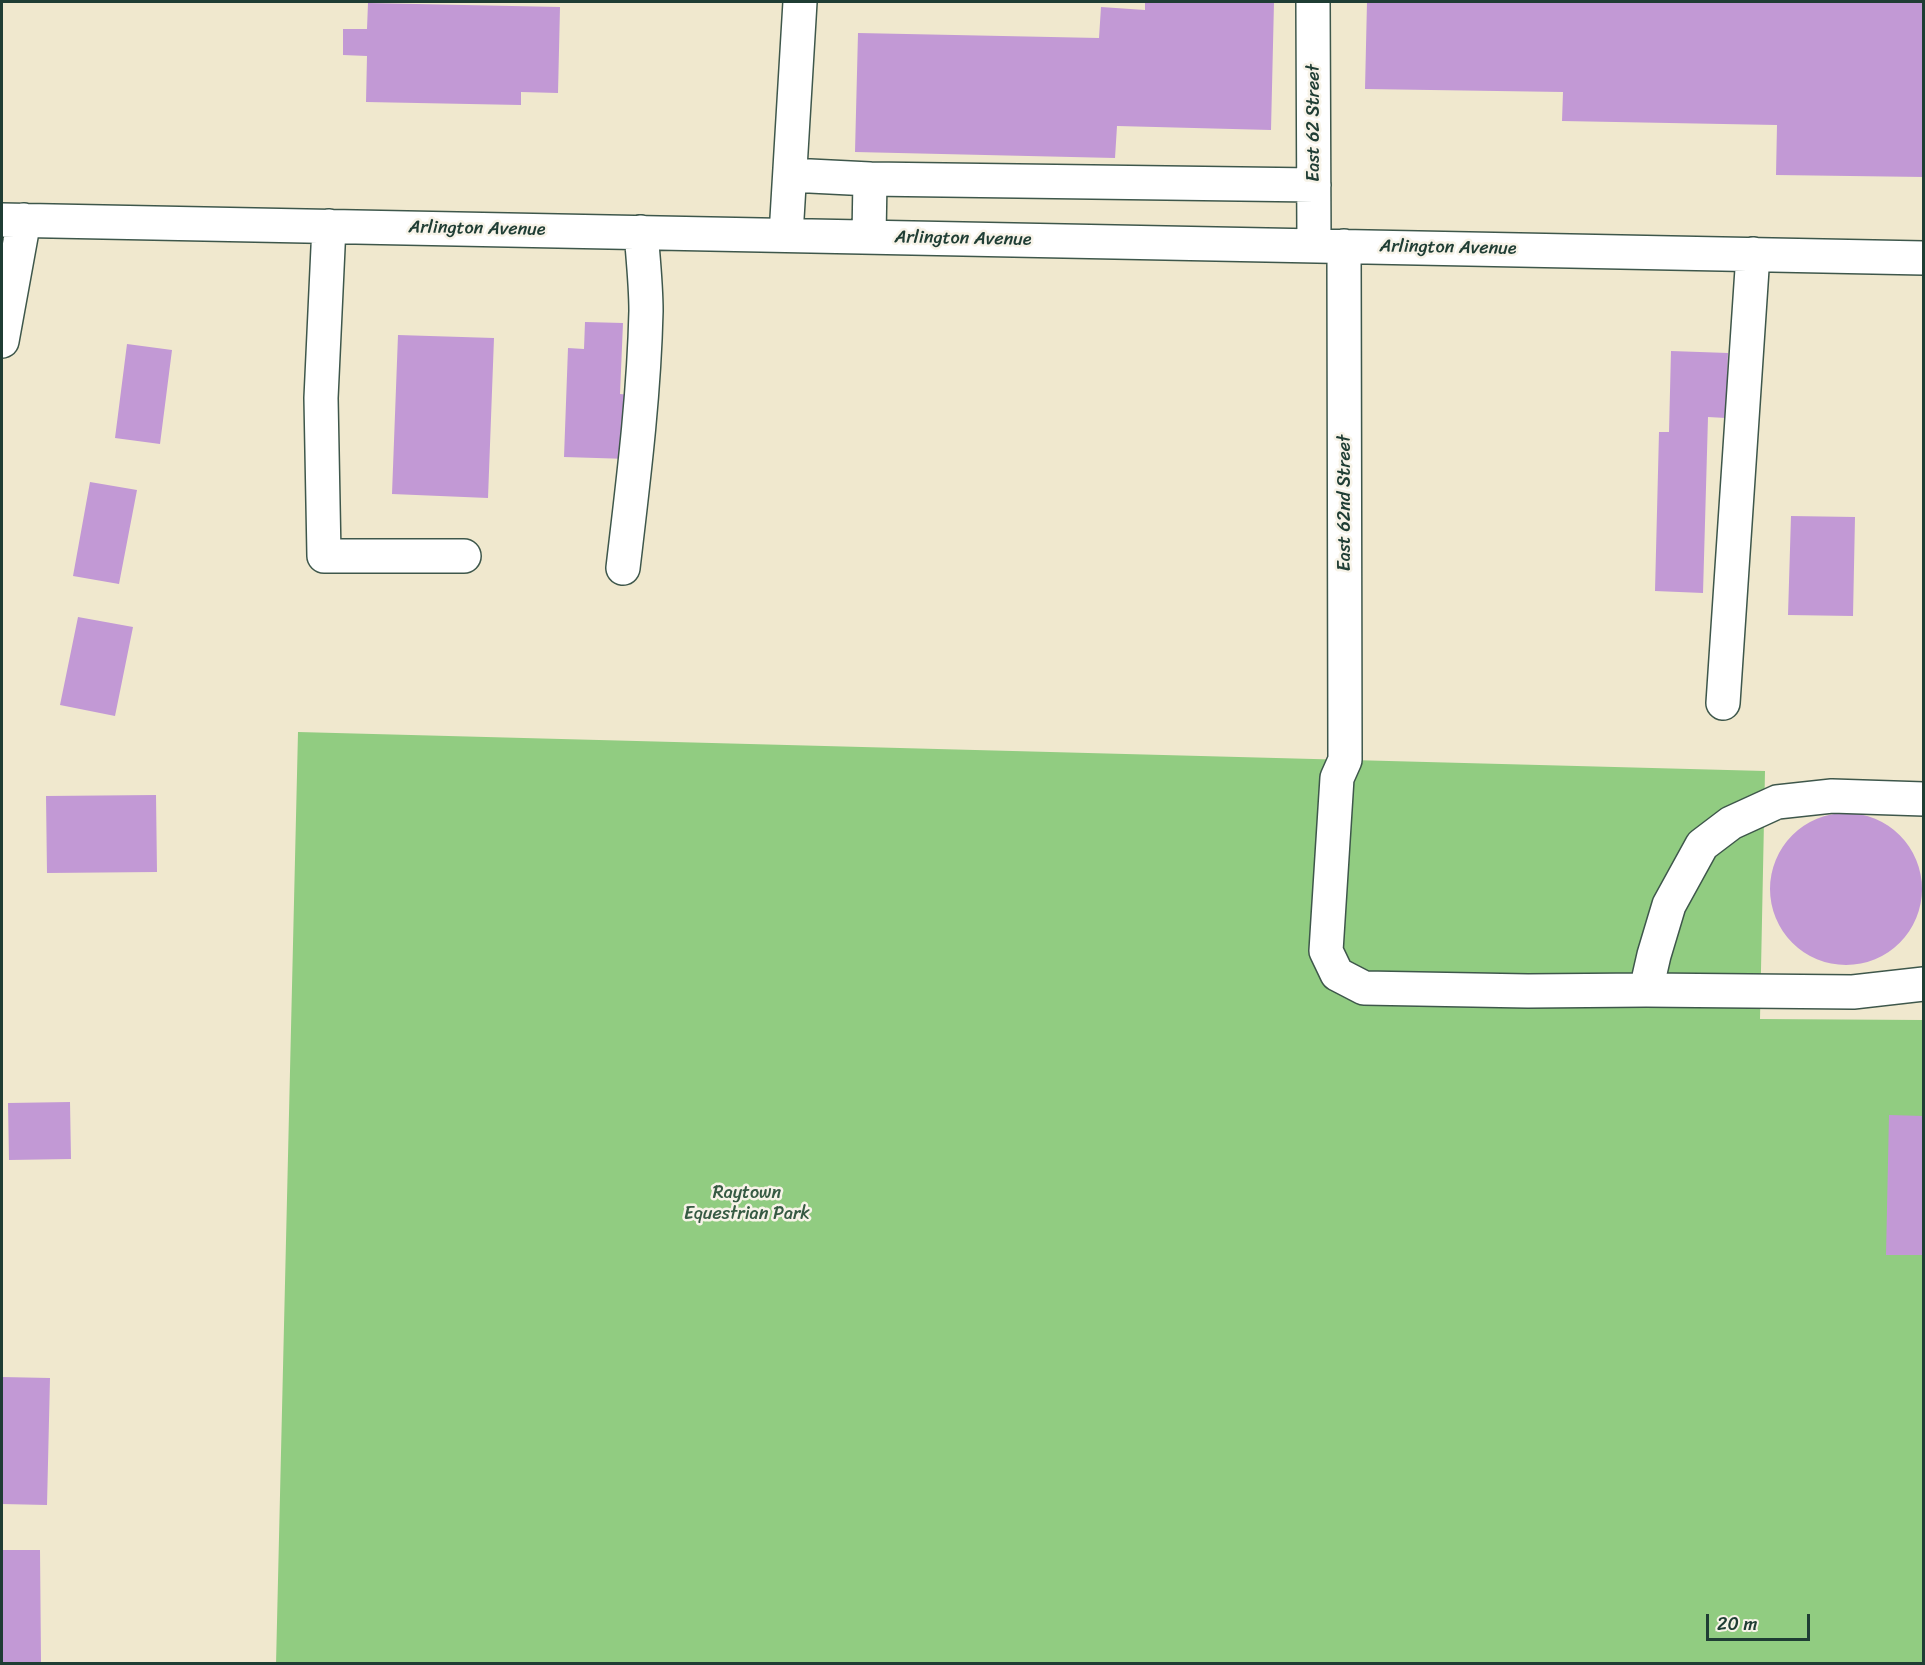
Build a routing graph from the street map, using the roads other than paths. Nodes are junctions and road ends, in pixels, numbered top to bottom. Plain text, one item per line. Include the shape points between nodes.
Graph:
1 (800, 2) edge
2 (1313, 2) edge
3 (790, 175) junction
4 (870, 179) junction
5 (1314, 185) junction
6 (13, 220) edge
7 (329, 226) junction
8 (641, 232) junction
9 (786, 235) junction
10 (869, 237) junction
11 (1329, 246) junction
12 (1753, 254) junction
13 (1923, 258) edge
14 (2, 341) edge
15 (464, 556) dead end
16 (623, 568) dead end
17 (1723, 703) dead end
18 (1923, 799) edge
19 (1923, 984) edge
20 (1646, 990) junction

1 - 3 street
2 - 5 street, East 62 Street
3 - 4 street
3 - 9 street
4 - 5 street
4 - 10 street
5 - 11 street, East 62 Street
6 - 7 street, Arlington Avenue
6 - 14 street
7 - 8 street, Arlington Avenue
7 - 15 street via 321,398 324,556
8 - 9 street, Arlington Avenue
8 - 16 street via 646,308 637,448
9 - 10 street, Arlington Avenue
10 - 11 street, Arlington Avenue
11 - 12 street, Arlington Avenue
11 - 20 street, East 62nd Street via 1345,760 1337,778 1326,951 1337,974 1364,988
12 - 13 street, Arlington Avenue
12 - 17 street
18 - 20 street via 1832,796 1777,801 1731,824 1702,845 1669,905
19 - 20 street, East 62nd Street via 1853,992

